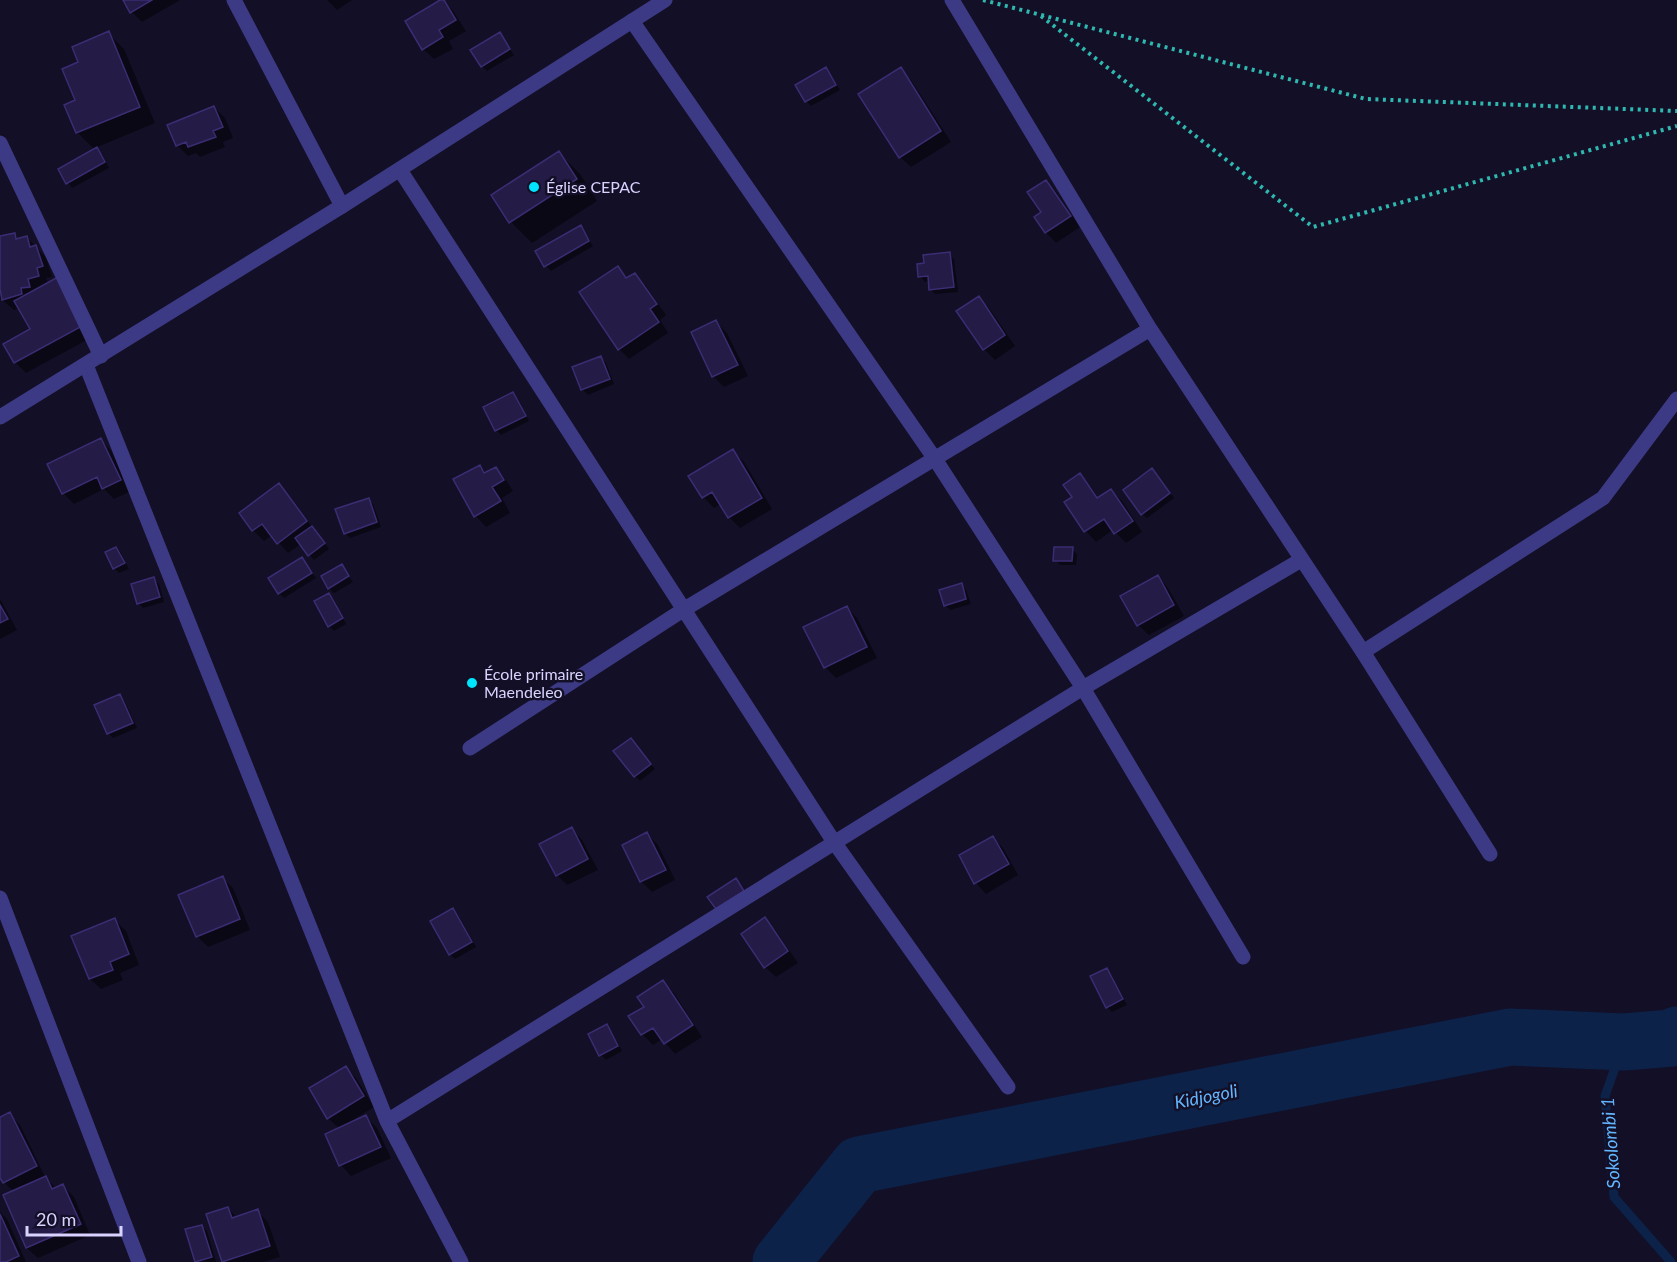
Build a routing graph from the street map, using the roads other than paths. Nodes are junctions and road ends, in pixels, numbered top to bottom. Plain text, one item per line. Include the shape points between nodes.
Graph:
1 (234, 0) edge
2 (665, 0) edge
3 (952, 0) edge
4 (632, 21) junction
5 (0, 143) edge
6 (400, 170) junction
7 (342, 206) junction
8 (1150, 328) junction
9 (101, 356) junction
10 (86, 365) junction
11 (1677, 399) edge
12 (0, 417) edge
13 (935, 459) junction
14 (1300, 560) junction
15 (683, 610) junction
16 (1363, 652) junction
17 (1083, 688) junction
18 (470, 748) dead end
19 (834, 842) junction
20 (1490, 854) dead end
21 (0, 898) edge
22 (1243, 957) dead end
23 (1008, 1087) dead end
24 (387, 1121) junction
25 (139, 1262) edge
26 (461, 1262) edge

1 - 7 street
2 - 4 street
3 - 8 street
4 - 6 street
4 - 13 street
5 - 9 street
6 - 7 street
6 - 15 street
7 - 9 street
8 - 13 street
8 - 14 street
9 - 10 street
10 - 12 street
10 - 24 street
11 - 16 street via 1603,498
13 - 15 street
13 - 17 street
14 - 16 street
14 - 17 street
15 - 18 street
15 - 19 street
16 - 20 street
17 - 19 street
17 - 22 street
19 - 23 street
19 - 24 street
21 - 25 street
24 - 26 street

